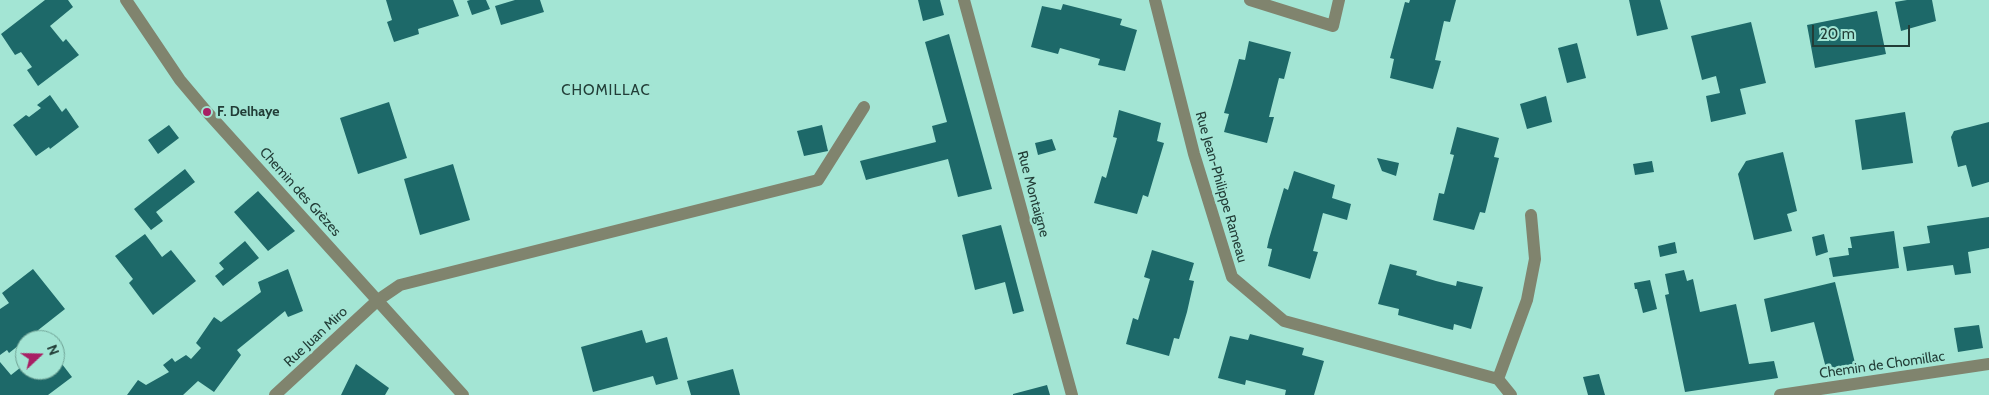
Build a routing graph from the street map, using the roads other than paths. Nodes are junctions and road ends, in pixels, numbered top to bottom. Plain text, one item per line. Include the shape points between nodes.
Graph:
1 (126, 0) edge
2 (964, 0) edge
3 (1155, 0) edge
4 (1250, 0) edge
5 (1338, 0) edge
6 (864, 107) dead end
7 (1531, 215) dead end
8 (378, 300) junction
9 (1989, 364) edge
10 (1498, 379) junction
11 (275, 395) edge
12 (464, 395) edge
13 (1072, 395) edge
14 (1511, 395) edge
15 (1780, 395) edge

1 - 8 street, Chemin des Grèzes via 180,80
2 - 13 street, Rue Montaigne
3 - 10 street, Rue Jean-Philippe Rameau via 1194,154 1232,277 1284,321
4 - 5 street via 1333,26
6 - 8 street, Rue Juan Miro via 818,180 400,285
7 - 10 street via 1535,259 1527,300
8 - 11 street, Rue Juan Miro
8 - 12 street, Chemin des Grèzes
9 - 15 street, Chemin de Chomillac
10 - 14 street

